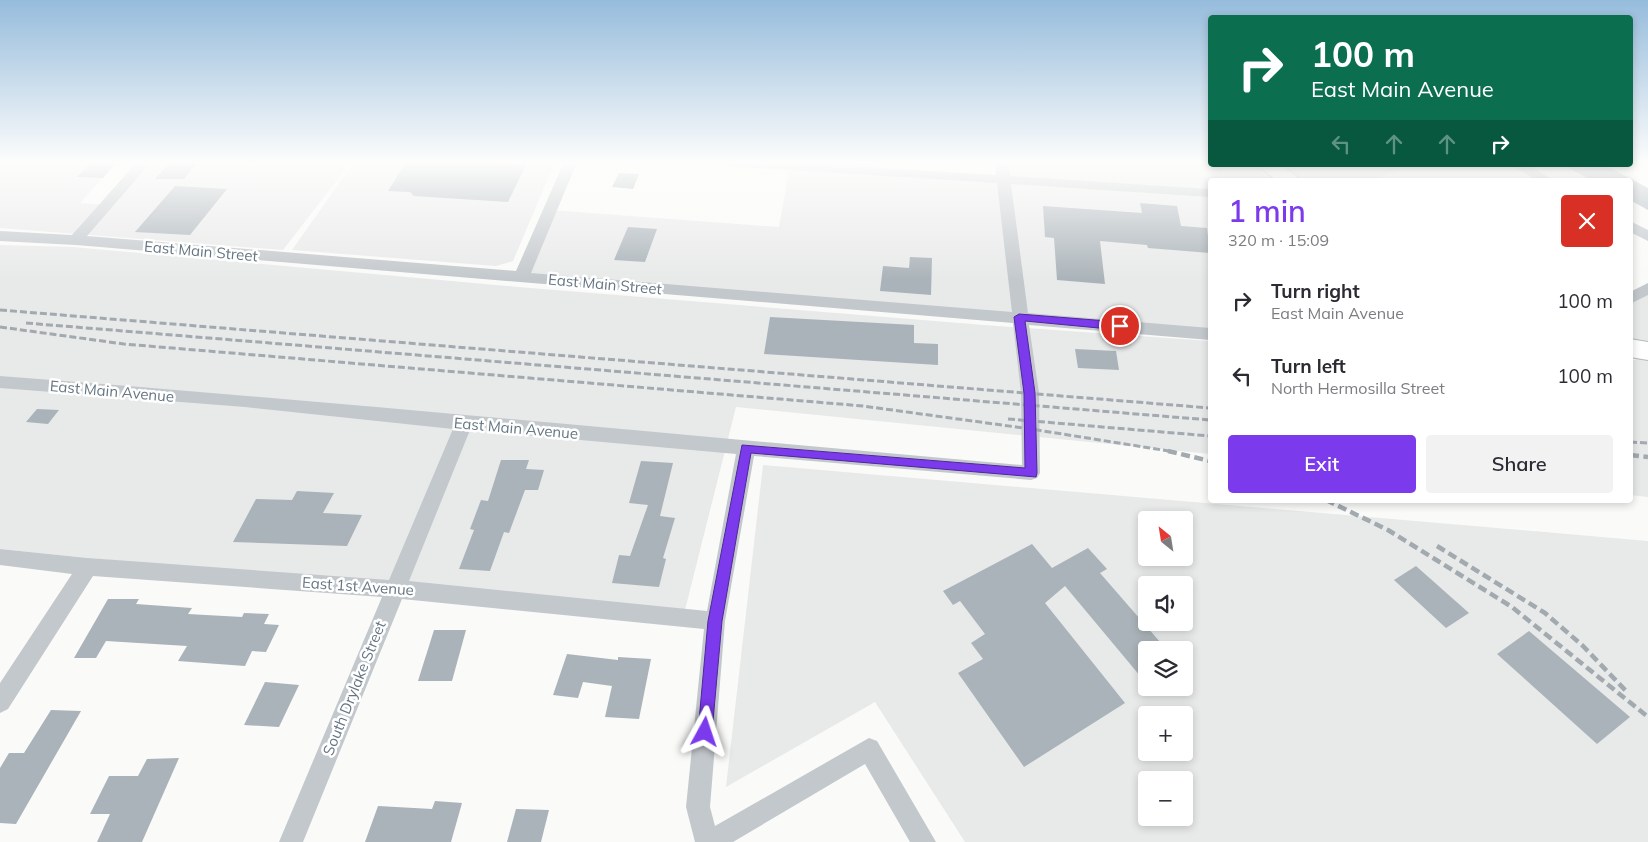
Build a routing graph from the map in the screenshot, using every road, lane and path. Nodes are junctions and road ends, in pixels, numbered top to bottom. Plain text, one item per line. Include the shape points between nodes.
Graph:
1 (110, 201) edge
2 (554, 201) edge
3 (1005, 201) edge
4 (1633, 228) edge
5 (0, 236) edge
6 (1648, 236) edge
7 (76, 240) junction
8 (520, 278) junction
9 (1648, 288) edge
10 (1633, 297) edge
11 (1019, 317) junction
12 (1208, 334) edge
13 (1633, 348) edge
14 (1648, 351) edge
15 (1633, 365) edge
16 (1648, 366) edge
17 (0, 382) edge
18 (464, 424) junction
19 (746, 448) junction
20 (0, 556) edge
21 (88, 566) junction
22 (395, 589) junction
23 (715, 621) junction
24 (0, 702) edge
25 (291, 842) edge
26 (709, 842) edge
27 (924, 842) edge

1 - 7 street
2 - 8 street
3 - 11 street
4 - 6 street
5 - 7 street, East Main Street
7 - 8 street, East Main Street
8 - 11 street, East Main Street
9 - 10 street
11 - 12 street, East Main Street
11 - 19 street, East Main Avenue via 1030,393 1031,473
13 - 14 main road
15 - 16 main road
17 - 18 street, East Main Avenue via 245,401
18 - 19 street, East Main Avenue
18 - 22 street, South Drylake Street
19 - 23 street
20 - 21 street, East 1st Avenue
21 - 22 street, East 1st Avenue
21 - 24 street
22 - 23 street, East 1st Avenue
22 - 25 street, South Drylake Street
23 - 26 street via 698,807
26 - 27 street via 869,749

